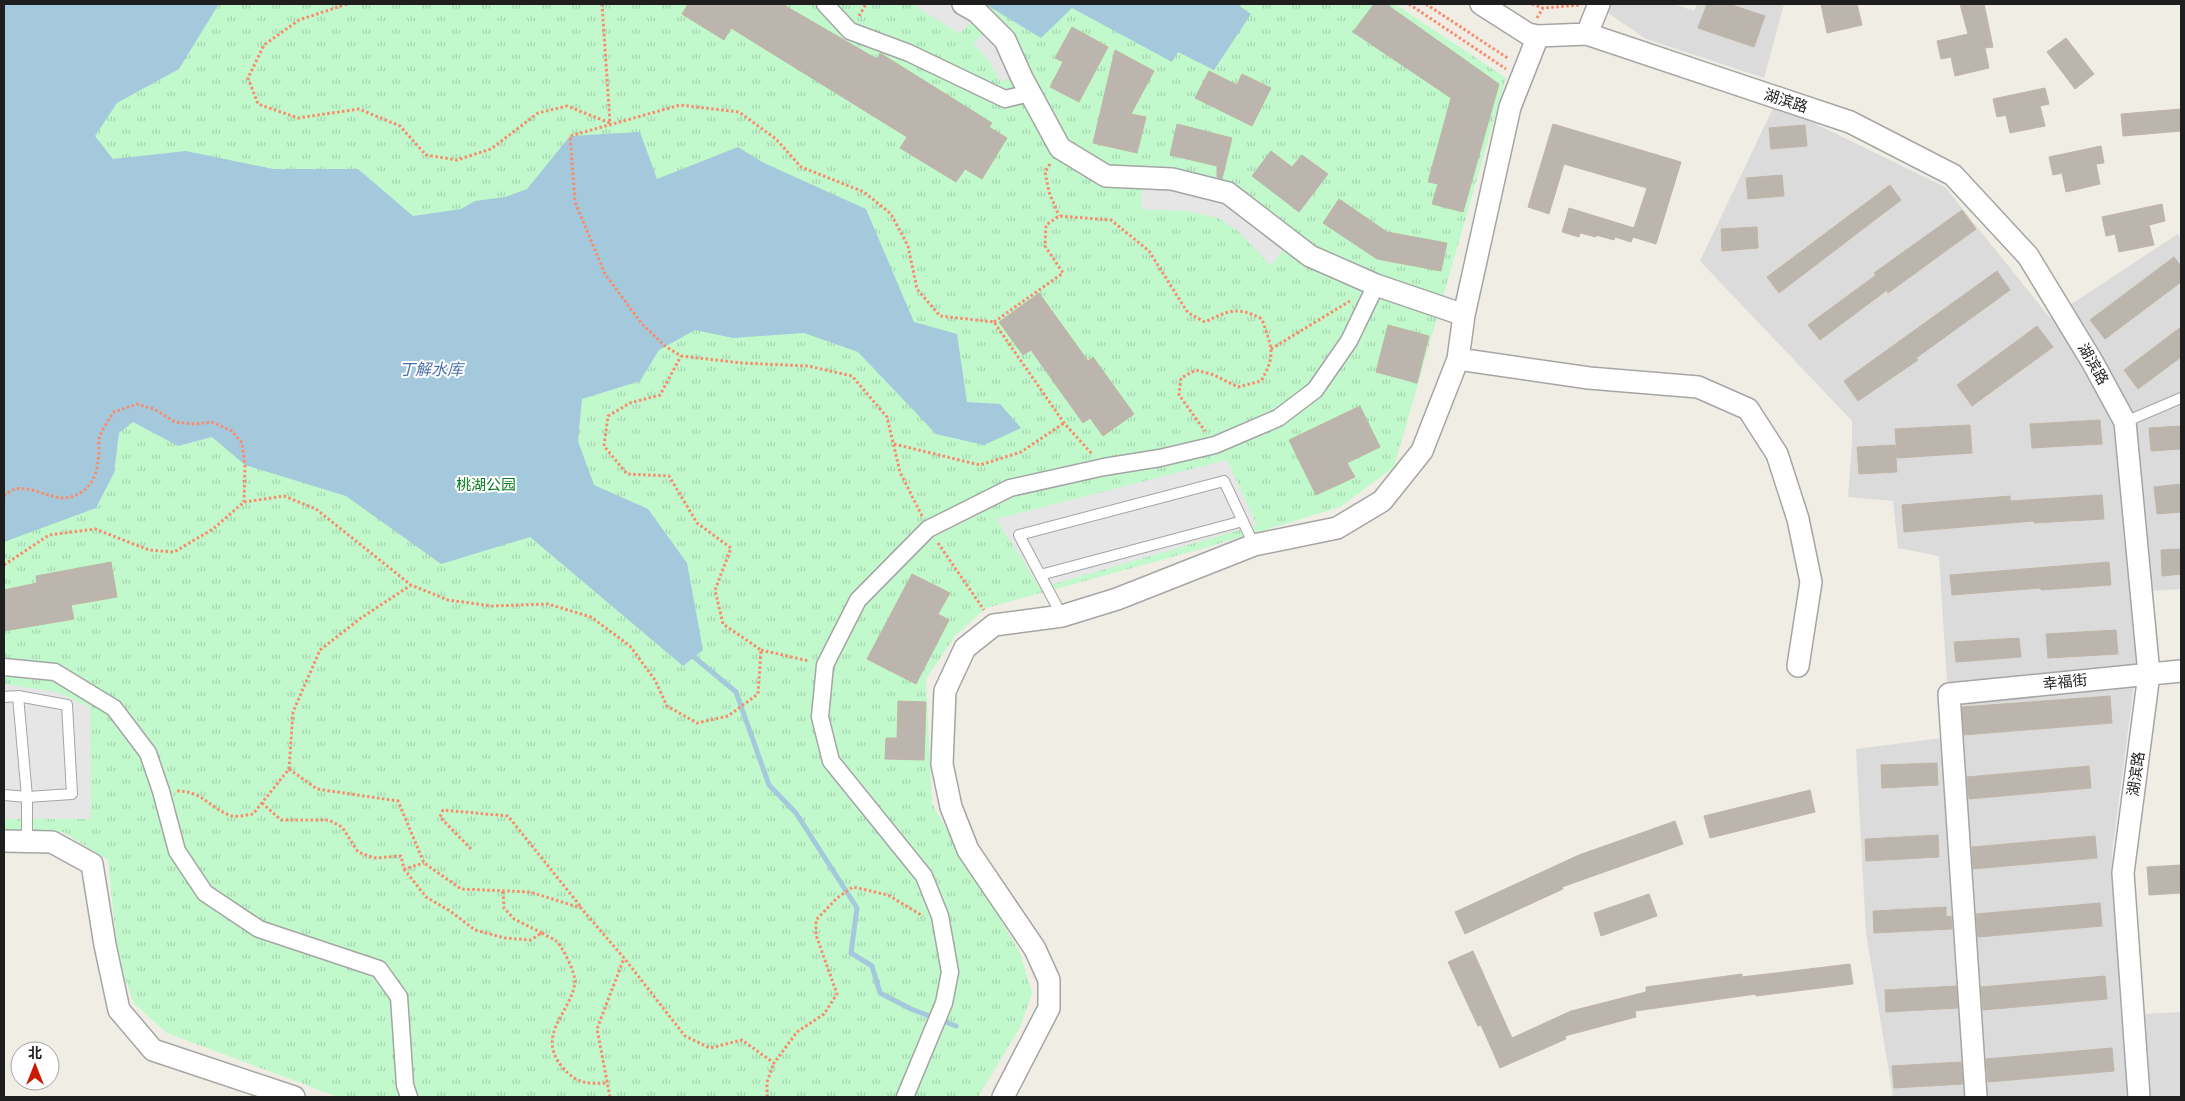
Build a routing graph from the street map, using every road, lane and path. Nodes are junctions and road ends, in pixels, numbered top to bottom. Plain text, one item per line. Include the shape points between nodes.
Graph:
1 (348, 4) edge
2 (602, 4) edge
3 (825, 4) edge
4 (963, 4) edge
5 (1426, 4) edge
6 (1481, 4) edge
7 (1532, 4) edge
8 (1599, 4) edge
9 (1543, 8) dead end
10 (1587, 34) junction
11 (1538, 36) junction
12 (1512, 61) dead end
13 (1030, 93) junction
14 (610, 123) junction
15 (1060, 148) junction
16 (1059, 216) junction
17 (1376, 285) junction
18 (1464, 314) junction
19 (994, 322) junction
20 (1271, 349) junction
21 (681, 356) junction
22 (1458, 359) junction
23 (2181, 398) edge
24 (2125, 422) junction
25 (1064, 423) junction
26 (894, 444) junction
27 (1215, 445) junction
28 (1104, 467) junction
29 (4, 496) edge
30 (244, 502) junction
31 (1243, 521) junction
32 (928, 529) junction
33 (1254, 545) junction
34 (4, 565) edge
35 (1040, 575) junction
36 (411, 585) junction
37 (1062, 616) junction
38 (994, 625) junction
39 (761, 650) junction
40 (825, 665) junction
41 (1798, 666) dead end
42 (4, 667) edge
43 (2181, 671) edge
44 (2149, 674) junction
45 (18, 696) junction
46 (4, 697) edge
47 (289, 769) junction
48 (161, 791) junction
49 (4, 795) edge
50 (27, 797) junction
51 (262, 802) junction
52 (4, 841) edge
53 (27, 841) junction
54 (471, 849) dead end
55 (424, 863) junction
56 (404, 869) junction
57 (503, 891) junction
58 (581, 908) junction
59 (940, 916) junction
60 (542, 934) junction
61 (624, 958) junction
62 (774, 1063) junction
63 (608, 1083) junction
64 (294, 1097) edge
65 (409, 1097) edge
66 (610, 1097) edge
67 (768, 1097) edge
68 (905, 1097) edge
69 (1003, 1097) edge
70 (1976, 1097) edge
71 (2139, 1097) edge

1 - 14 path via 299,20 264,45 248,78 258,104 298,118 360,109 400,126 426,155 457,160 491,148 538,113 567,106
2 - 14 path
3 - 13 street via 850,31 909,54 998,96 1006,99
4 - 13 street via 977,12 1005,40
5 - 12 path
6 - 11 street, 湖滨路 via 1528,34
7 - 9 path
8 - 10 street
10 - 11 street, 湖滨路
10 - 24 street, 湖滨路 via 1850,122 1953,176 2028,256
11 - 18 street via 1510,107
13 - 15 street
14 - 19 path via 680,105 739,112 776,139 801,167 864,192 891,214 908,246 917,289 940,316
14 - 21 path via 570,136 575,202 605,274 642,324
15 - 16 path via 1045,172
15 - 17 street via 1106,176 1172,179 1228,194 1310,256
16 - 19 path via 1046,225 1045,246 1063,273
16 - 20 path via 1111,220 1149,251 1188,313 1205,322 1227,312 1246,311 1262,320
17 - 18 street
17 - 20 path
17 - 27 street via 1349,341 1315,390 1278,418
18 - 22 street
19 - 25 path
20 - 27 path via 1271,364 1262,381 1238,387 1196,370 1181,378 1179,395
21 - 26 path via 808,366 852,376 888,416
21 - 39 path via 660,394 630,403 608,416 604,446 626,474 669,476 696,524 731,548 715,590 723,624
22 - 33 street via 1422,451 1382,502 1337,528
22 - 41 street via 1589,378 1698,387 1748,409 1777,454 1798,519 1811,582
23 - 24 lane
24 - 44 street, 湖滨路
25 - 26 path via 1021,452 980,465
25 - 28 path
26 - 32 path via 900,472
27 - 28 street
28 - 32 street via 1010,488
29 - 30 path via 7,492 25,488 70,497 88,488 99,470 100,436 114,412 137,404 154,409 175,422 212,422 232,431 242,443
30 - 34 path via 213,529 174,552 149,550 95,529 48,535
30 - 36 path via 284,496 316,509
31 - 33 lane
31 - 35 lane
31 - 35 lane via 1224,481 1018,535
32 - 38 path
32 - 40 street via 858,600
33 - 37 street via 1117,599
35 - 37 lane
36 - 39 path via 448,600 492,606 548,604 591,617 630,646 655,680 667,706 696,723 728,716 758,694
36 - 47 path via 320,650 293,712
37 - 38 street
38 - 69 street via 964,648 945,691 942,764 951,807 968,850 1035,949 1049,980 1049,1008
39 - 40 path
40 - 59 street via 820,717 831,761 924,876
42 - 48 street via 56,672 114,708 148,753
43 - 44 street, 幸福街
44 - 70 street, 幸福街 via 1949,694
44 - 71 street, 湖滨路 via 2122,873
45 - 46 lane
45 - 50 lane
45 - 50 lane via 67,705 72,794
47 - 51 path
47 - 55 path via 317,789 398,801
48 - 51 path via 188,791 230,816 253,814
48 - 65 street via 177,852 204,893 259,929 379,969 399,997 405,1085
49 - 50 lane
50 - 53 lane
51 - 56 path via 281,820 329,820 342,827 358,852 374,858 401,856
52 - 53 street
53 - 64 street via 52,842 92,864 119,1010 153,1050
54 - 58 path via 440,817 444,810 508,816
55 - 56 path
55 - 57 path via 461,888
56 - 60 path via 426,897 475,930 505,938 530,940
57 - 58 path via 530,892
57 - 60 path via 504,908 514,919
58 - 61 path
59 - 62 path via 922,916 888,895 854,887 837,898 816,920 816,935 837,994 824,1014 797,1032
59 - 68 street via 950,972 944,1003
60 - 63 path via 556,941 566,955 575,981 552,1038 554,1058 583,1084
61 - 62 path via 685,1036 710,1048 742,1040
61 - 63 path via 597,1028
62 - 67 path via 767,1082
63 - 66 path

